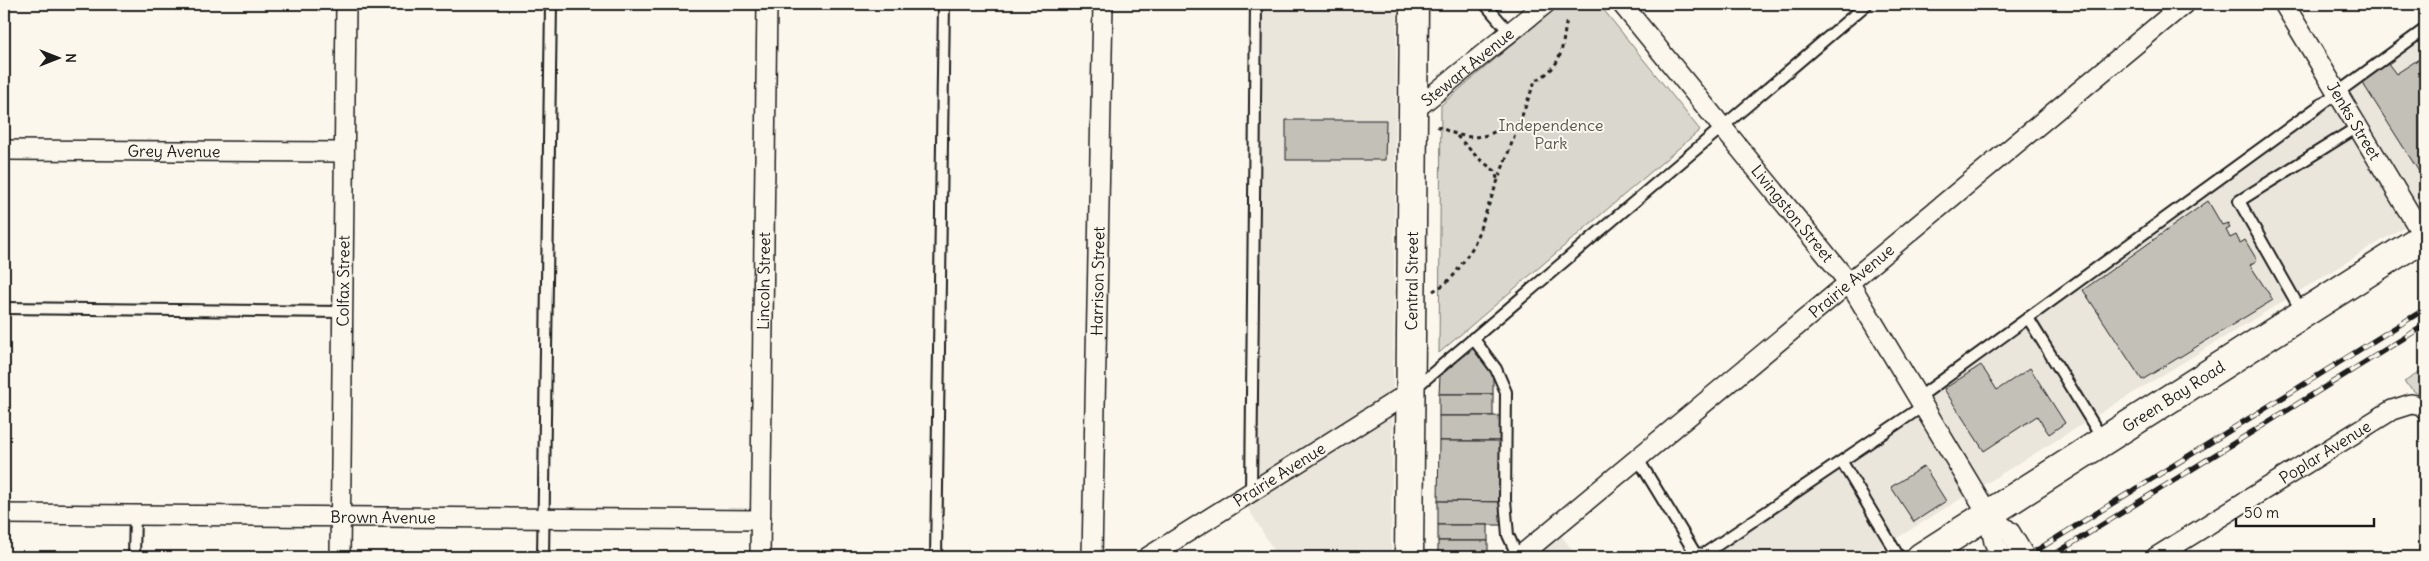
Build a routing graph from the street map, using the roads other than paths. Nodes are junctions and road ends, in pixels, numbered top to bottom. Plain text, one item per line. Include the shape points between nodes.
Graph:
1 (346, 4) edge
2 (550, 4) edge
3 (767, 4) edge
4 (944, 4) edge
5 (1103, 4) edge
6 (1256, 4) edge
7 (1414, 4) edge
8 (1485, 4) edge
9 (1544, 4) edge
10 (1622, 4) edge
11 (1866, 4) edge
12 (2184, 4) edge
13 (2284, 4) edge
14 (2425, 30) edge
15 (1510, 32) junction
16 (2338, 92) junction
17 (1413, 111) junction
18 (1722, 126) junction
19 (2359, 126) junction
20 (4, 150) edge
21 (344, 152) junction
22 (2425, 237) edge
23 (1850, 284) junction
24 (4, 308) edge
25 (343, 312) junction
26 (2303, 314) junction
27 (2028, 318) junction
28 (1473, 338) junction
29 (1410, 392) junction
30 (1921, 402) junction
31 (2423, 408) edge
32 (2104, 441) junction
33 (1638, 460) junction
34 (1842, 462) junction
35 (1251, 494) junction
36 (4, 514) edge
37 (1988, 514) junction
38 (135, 515) junction
39 (340, 517) junction
40 (544, 518) junction
41 (761, 520) junction
42 (134, 557) edge
43 (340, 557) edge
44 (544, 557) edge
45 (760, 557) edge
46 (936, 557) edge
47 (1092, 557) edge
48 (1148, 557) edge
49 (1409, 557) edge
50 (1519, 557) edge
51 (1899, 557) edge
52 (1921, 557) edge
53 (2003, 557) edge
54 (2025, 557) edge
55 (2156, 557) edge

1 - 21 street, Colfax Street
2 - 40 lane
3 - 41 street, Lincoln Street
4 - 46 lane
5 - 47 street, Harrison Street
6 - 35 lane
7 - 17 main road, Central Street
8 - 15 lane
9 - 15 street, Stewart Avenue
10 - 18 street, Livingston Street
11 - 18 lane
12 - 23 street, Prairie Avenue
13 - 16 street, Jenks Street
14 - 16 lane
15 - 17 street, Stewart Avenue
16 - 19 street, Jenks Street
16 - 27 lane
17 - 29 main road, Central Street
18 - 23 street, Livingston Street
18 - 28 lane
19 - 22 street, Jenks Street
19 - 26 lane via 2239,201
20 - 21 street, Grey Avenue
21 - 25 street, Colfax Street
22 - 26 main road, Green Bay Road
23 - 30 street, Livingston Street
23 - 33 street, Prairie Avenue
24 - 25 lane
25 - 39 street, Colfax Street
26 - 32 main road, Green Bay Road
27 - 30 lane
27 - 32 lane
28 - 29 lane
28 - 50 lane via 1496,369 1506,392 1505,500 1508,535
29 - 35 street, Prairie Avenue
29 - 49 main road, Central Street
30 - 34 lane
30 - 37 street, Livingston Street
31 - 55 street, Poplar Avenue via 2411,404 2392,410
32 - 37 main road, Green Bay Road
33 - 34 lane via 1695,553 1704,554
33 - 50 street, Prairie Avenue
34 - 51 lane
35 - 48 street, Prairie Avenue
36 - 38 street, Brown Avenue
37 - 52 main road, Green Bay Road
37 - 53 street, Livingston Street via 1994,542
37 - 54 street, Livingston Street via 2010,532
38 - 39 street, Brown Avenue
38 - 42 lane
39 - 40 street, Brown Avenue
39 - 43 street, Colfax Street
40 - 41 street, Brown Avenue
40 - 44 lane
41 - 45 street, Lincoln Street

